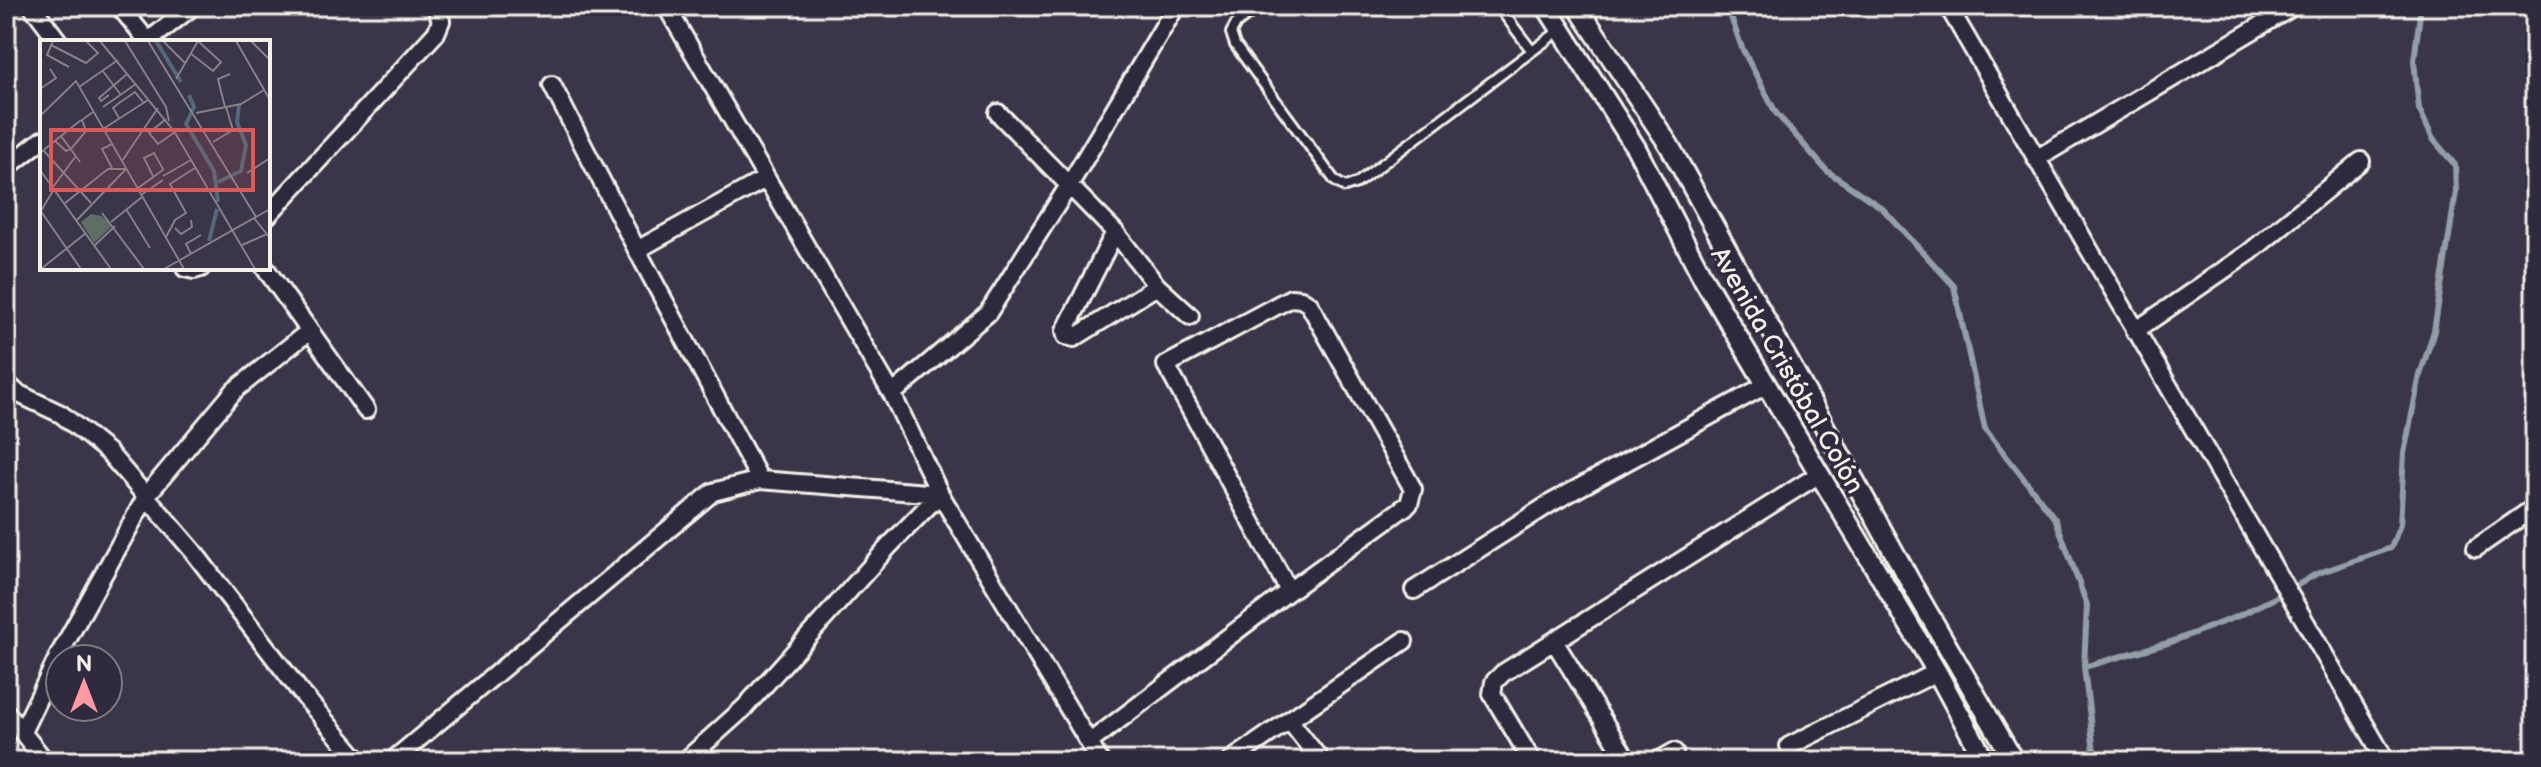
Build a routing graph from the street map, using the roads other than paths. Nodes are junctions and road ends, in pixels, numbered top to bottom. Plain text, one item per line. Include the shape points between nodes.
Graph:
1 (32, 6) edge
2 (119, 6) edge
3 (193, 6) edge
4 (436, 6) edge
5 (666, 6) edge
6 (1176, 6) edge
7 (1260, 6) edge
8 (1498, 6) edge
9 (1546, 6) edge
10 (1577, 6) edge
11 (1948, 6) edge
12 (2294, 6) edge
13 (1561, 29) junction
14 (58, 40) edge
15 (145, 40) edge
16 (150, 40) edge
17 (1532, 51) junction
18 (552, 85) dead end
19 (998, 113) dead end
20 (40, 142) edge
21 (2036, 159) junction
22 (2361, 161) dead end
23 (6, 168) edge
24 (765, 179) junction
25 (1068, 187) junction
26 (270, 213) edge
27 (1115, 232) junction
28 (637, 250) junction
29 (266, 270) edge
30 (1157, 286) junction
31 (1190, 316) dead end
32 (2135, 331) junction
33 (308, 332) junction
34 (6, 383) edge
35 (1766, 385) junction
36 (892, 394) junction
37 (366, 410) dead end
38 (1818, 475) junction
39 (760, 480) junction
40 (940, 494) junction
41 (147, 495) junction
42 (2535, 507) edge
43 (2476, 548) dead end
44 (1414, 590) dead end
45 (1289, 591) junction
46 (1404, 641) dead end
47 (1554, 641) junction
48 (1937, 672) junction
49 (6, 712) edge
50 (1289, 720) junction
51 (22, 732) junction
52 (1090, 742) junction
53 (1789, 746) dead end
54 (1674, 752) dead end
55 (1623, 753) dead end
56 (30, 754) edge
57 (1982, 756) edge
58 (45, 761) edge
59 (359, 761) edge
60 (392, 761) edge
61 (685, 761) edge
62 (1100, 761) edge
63 (1230, 761) edge
64 (1321, 761) edge
65 (1532, 761) edge
66 (1658, 761) edge
67 (1962, 761) edge
68 (2014, 761) edge
69 (2386, 761) edge

1 - 14 street
2 - 15 street
3 - 16 street
4 - 26 street via 441,21 436,33
5 - 24 street
6 - 25 street
7 - 17 lane via 1236,24 1231,33 1235,45 1335,181 1345,187
8 - 17 lane
9 - 13 street, Avenida Cristóbal Colón
10 - 68 street, Avenida Cristóbal Colón via 1669,145
11 - 21 street
12 - 21 street
13 - 17 lane
13 - 35 street, Avenida Cristóbal Colón via 1636,148
18 - 28 street
19 - 25 street
20 - 23 street
21 - 32 street
22 - 32 street via 2250,252
24 - 28 street
24 - 36 street
25 - 27 street
25 - 36 street via 988,313
27 - 30 street
27 - 30 street via 1066,336 1074,338
28 - 39 street
29 - 33 street
30 - 31 street
32 - 69 street
33 - 37 street
33 - 41 street via 235,390
34 - 41 street via 61,414 108,452
35 - 38 street, Avenida Cristóbal Colón
35 - 44 street via 1551,503
36 - 40 street
38 - 47 street
38 - 48 street, Avenida Cristóbal Colón
39 - 40 street
39 - 60 street via 713,492
40 - 52 street
40 - 61 street via 744,708
41 - 51 street
41 - 59 street
42 - 43 street
45 - 45 street via 1166,365 1291,298 1309,304 1413,497
45 - 52 street
46 - 50 street
47 - 55 street
47 - 65 street via 1494,682 1492,694
48 - 53 street
48 - 57 street, Avenida Cristóbal Colón
49 - 51 street
50 - 63 street
50 - 64 street
51 - 56 street
52 - 62 street
54 - 66 street
56 - 58 street
57 - 67 street

